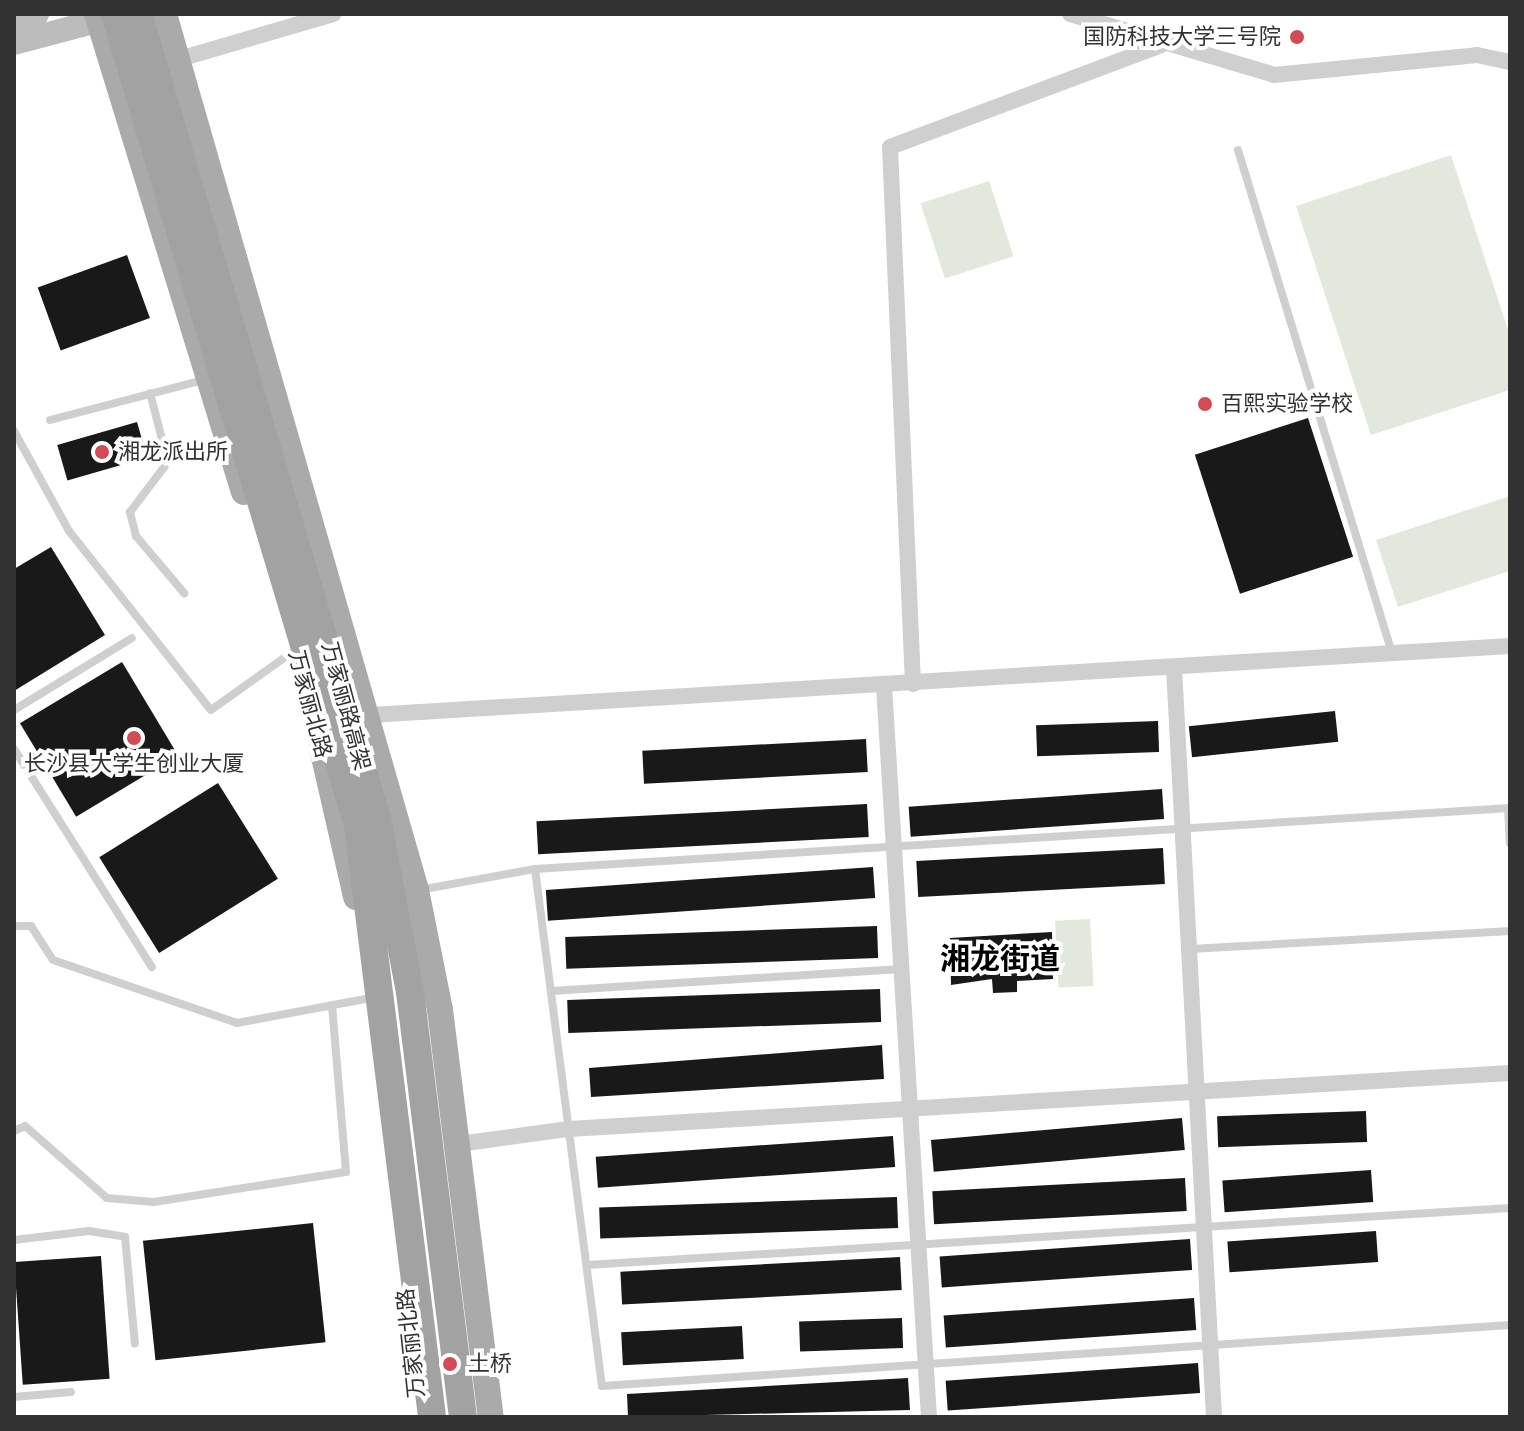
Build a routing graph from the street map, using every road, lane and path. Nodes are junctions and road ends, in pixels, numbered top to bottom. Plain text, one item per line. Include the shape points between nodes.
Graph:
1 (37, 14) edge
2 (138, 14) edge
3 (164, 14) edge
4 (333, 14) edge
5 (1070, 14) edge
6 (108, 16) edge
7 (14, 20) edge
8 (14, 43) edge
9 (1161, 45) junction
10 (176, 60) junction
11 (1510, 62) edge
12 (1238, 150) dead end
13 (208, 378) junction
14 (150, 393) junction
15 (50, 420) dead end
16 (14, 431) edge
17 (184, 593) dead end
18 (132, 638) dead end
19 (1510, 646) edge
20 (295, 650) junction
21 (1393, 653) junction
22 (1174, 668) junction
23 (913, 684) junction
24 (884, 686) junction
25 (14, 710) edge
26 (371, 715) junction
27 (14, 749) edge
28 (1509, 808) edge
29 (1183, 827) junction
30 (1510, 843) edge
31 (894, 847) junction
32 (535, 869) junction
33 (416, 890) junction
34 (14, 926) edge
35 (1510, 931) edge
36 (1190, 949) junction
37 (152, 967) dead end
38 (901, 969) junction
39 (551, 991) junction
40 (371, 998) junction
41 (332, 1006) junction
42 (1510, 1073) edge
43 (1197, 1091) junction
44 (910, 1109) junction
45 (569, 1129) junction
46 (14, 1131) edge
47 (459, 1144) junction
48 (1510, 1208) edge
49 (1204, 1227) junction
50 (14, 1240) edge
51 (919, 1245) junction
52 (587, 1265) junction
53 (1510, 1325) edge
54 (135, 1344) dead end
55 (1211, 1345) junction
56 (926, 1365) junction
57 (71, 1392) dead end
58 (14, 1397) edge
59 (419, 1417) edge
60 (432, 1417) edge
61 (463, 1417) edge
62 (491, 1417) edge
63 (929, 1417) edge
64 (1214, 1417) edge

1 - 7 main road
2 - 61 highway, 万家丽路高架 via 377,819 410,992
3 - 10 main road
4 - 10 street
5 - 9 street
6 - 8 main road
6 - 13 main road, 万家丽北路
6 - 60 highway, 万家丽路高架, bridge via 358,825
9 - 11 street via 1274,75 1477,55
9 - 23 street via 890,147
10 - 26 main road
12 - 21 lane
13 - 14 lane
13 - 20 main road, 万家丽北路
14 - 15 lane
14 - 17 lane via 168,462 130,512 136,536
16 - 20 lane via 69,531 211,710
18 - 25 lane
19 - 21 street
20 - 40 main road, 万家丽北路 via 355,890
21 - 22 street
22 - 23 street
22 - 29 street
23 - 24 street
24 - 26 street
24 - 31 street
26 - 33 main road
27 - 37 lane
28 - 29 lane
28 - 30 lane
29 - 31 lane
29 - 36 street
31 - 32 lane
31 - 38 street
32 - 33 lane
32 - 39 lane
33 - 47 main road
34 - 41 lane via 31,926 53,960 237,1023
35 - 36 lane
36 - 43 street
38 - 39 lane
38 - 44 street
39 - 45 lane
40 - 41 lane
40 - 59 main road, 万家丽北路
41 - 46 lane via 346,1172 154,1202 107,1198 25,1126
42 - 43 street
43 - 44 street
43 - 49 street
44 - 45 street
44 - 51 street
45 - 47 street
45 - 52 lane
47 - 62 main road
48 - 49 lane
49 - 51 lane
49 - 55 street
50 - 54 lane via 89,1231 125,1237
51 - 52 lane
51 - 56 street
52 - 56 lane via 602,1386
53 - 55 lane
55 - 56 lane
55 - 64 street
56 - 63 street
57 - 58 lane

